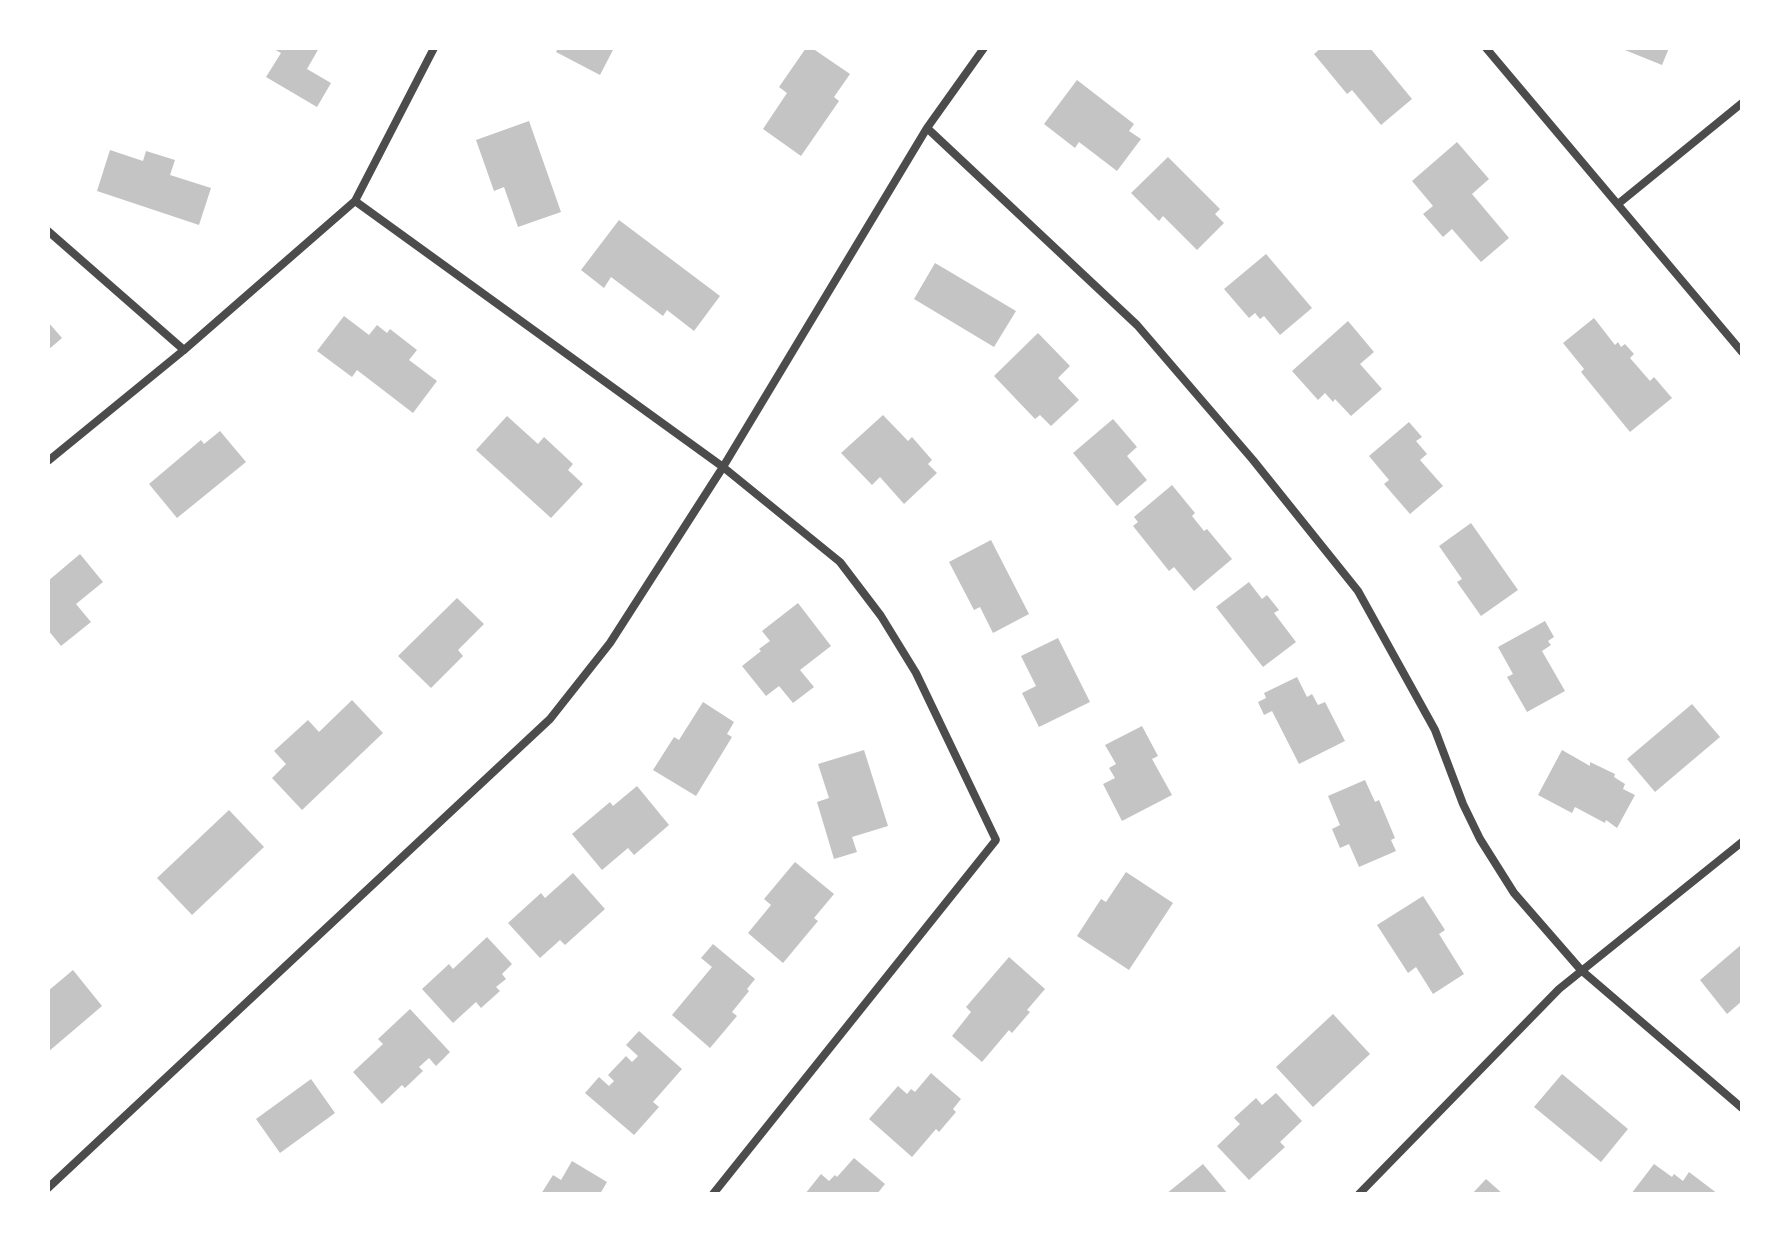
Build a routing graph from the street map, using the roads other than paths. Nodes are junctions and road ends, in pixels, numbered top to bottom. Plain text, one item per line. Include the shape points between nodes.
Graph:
1 (434, 48) edge
2 (984, 48) edge
3 (1486, 48) edge
4 (1742, 103) edge
5 (927, 128) junction
6 (355, 201) junction
7 (1618, 204) junction
8 (48, 231) edge
9 (184, 350) junction
10 (1742, 352) edge
11 (48, 461) edge
12 (723, 467) junction
13 (1742, 842) edge
14 (1581, 970) junction
15 (1742, 1108) edge
16 (48, 1188) edge
17 (713, 1194) edge
18 (1359, 1194) edge

1 - 6 street
2 - 5 street
3 - 7 street
4 - 7 street
5 - 12 street
5 - 14 street via 1137,325 1358,591 1435,730 1480,839 1514,893
6 - 9 street
6 - 12 street
7 - 10 street
8 - 9 street
9 - 11 street
12 - 16 street via 610,643 550,719
12 - 17 street via 840,562 881,616 916,673 996,840
13 - 14 street
14 - 15 street
14 - 18 street

